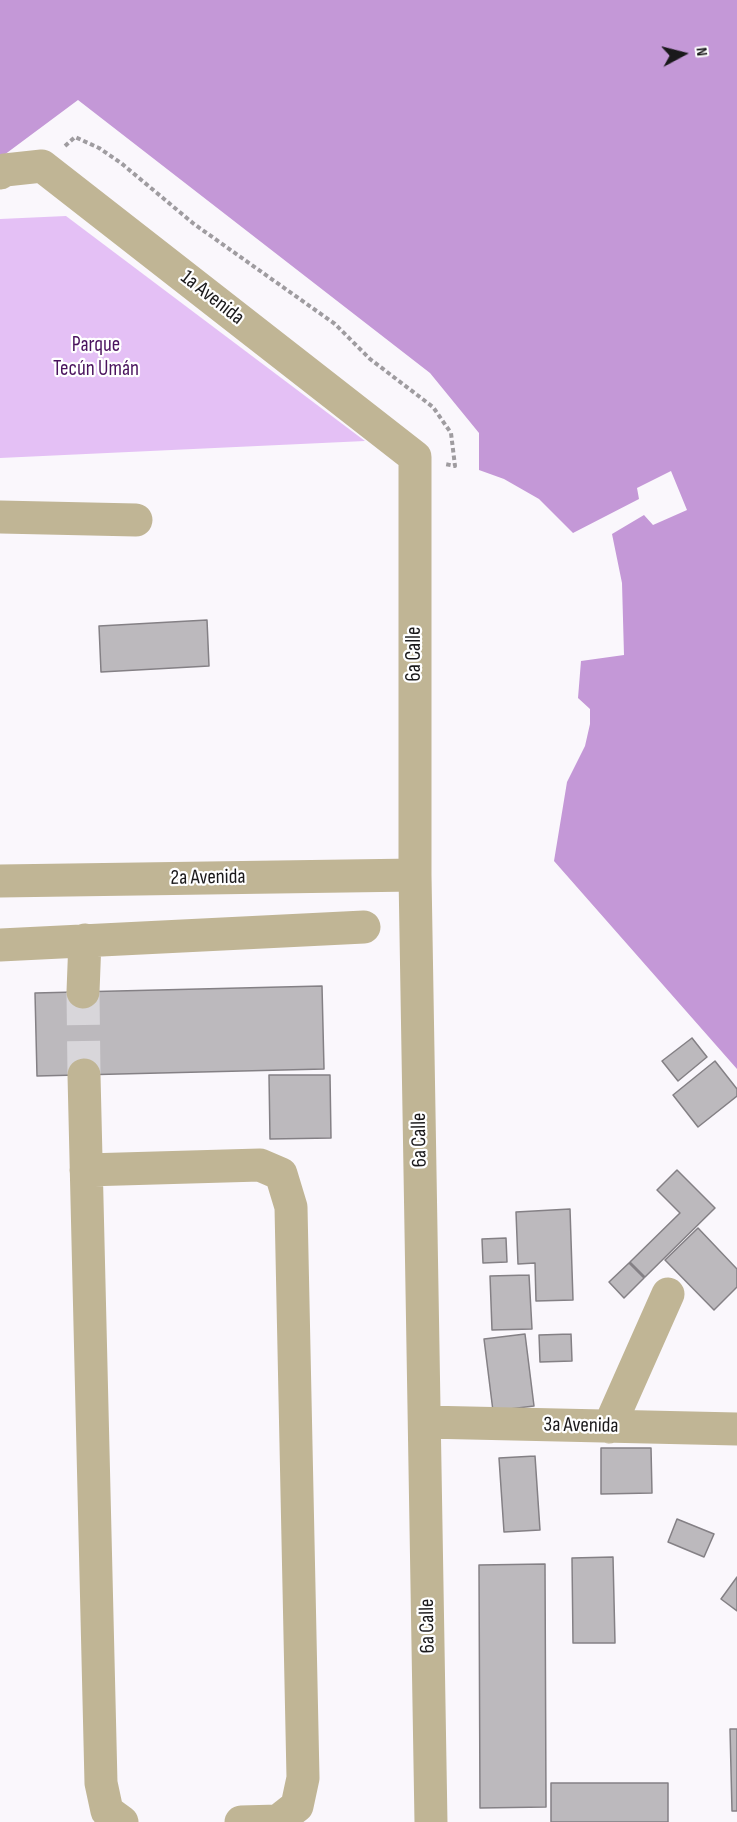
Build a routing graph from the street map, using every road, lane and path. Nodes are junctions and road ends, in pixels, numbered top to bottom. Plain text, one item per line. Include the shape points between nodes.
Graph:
1 (42, 166) junction
2 (0, 173) edge
3 (415, 457) junction
4 (0, 517) edge
5 (136, 520) dead end
6 (415, 875) junction
7 (0, 881) edge
8 (364, 927) dead end
9 (85, 940) junction
10 (0, 945) edge
11 (83, 992) tunnel mouth
12 (84, 1075) tunnel mouth
13 (86, 1170) junction
14 (668, 1294) dead end
15 (425, 1422) junction
16 (609, 1427) junction
17 (737, 1429) edge
18 (122, 1822) edge
19 (241, 1822) edge
20 (431, 1822) edge

1 - 2 street
1 - 3 street, 1a Avenida
1 - 3 path via 75,137 99,148 194,224 335,324 370,359 433,407 451,433 455,466
3 - 6 street, 6a Calle
4 - 5 street
6 - 7 street, 2a Avenida
6 - 15 street, 6a Calle
8 - 9 street
9 - 10 street
9 - 11 street
12 - 13 street
13 - 18 street via 101,1783 107,1811
13 - 19 street via 260,1165 281,1174 291,1207 303,1778 297,1806 278,1821
14 - 16 street
15 - 16 street, 3a Avenida
15 - 20 street, 6a Calle
16 - 17 street, 3a Avenida

